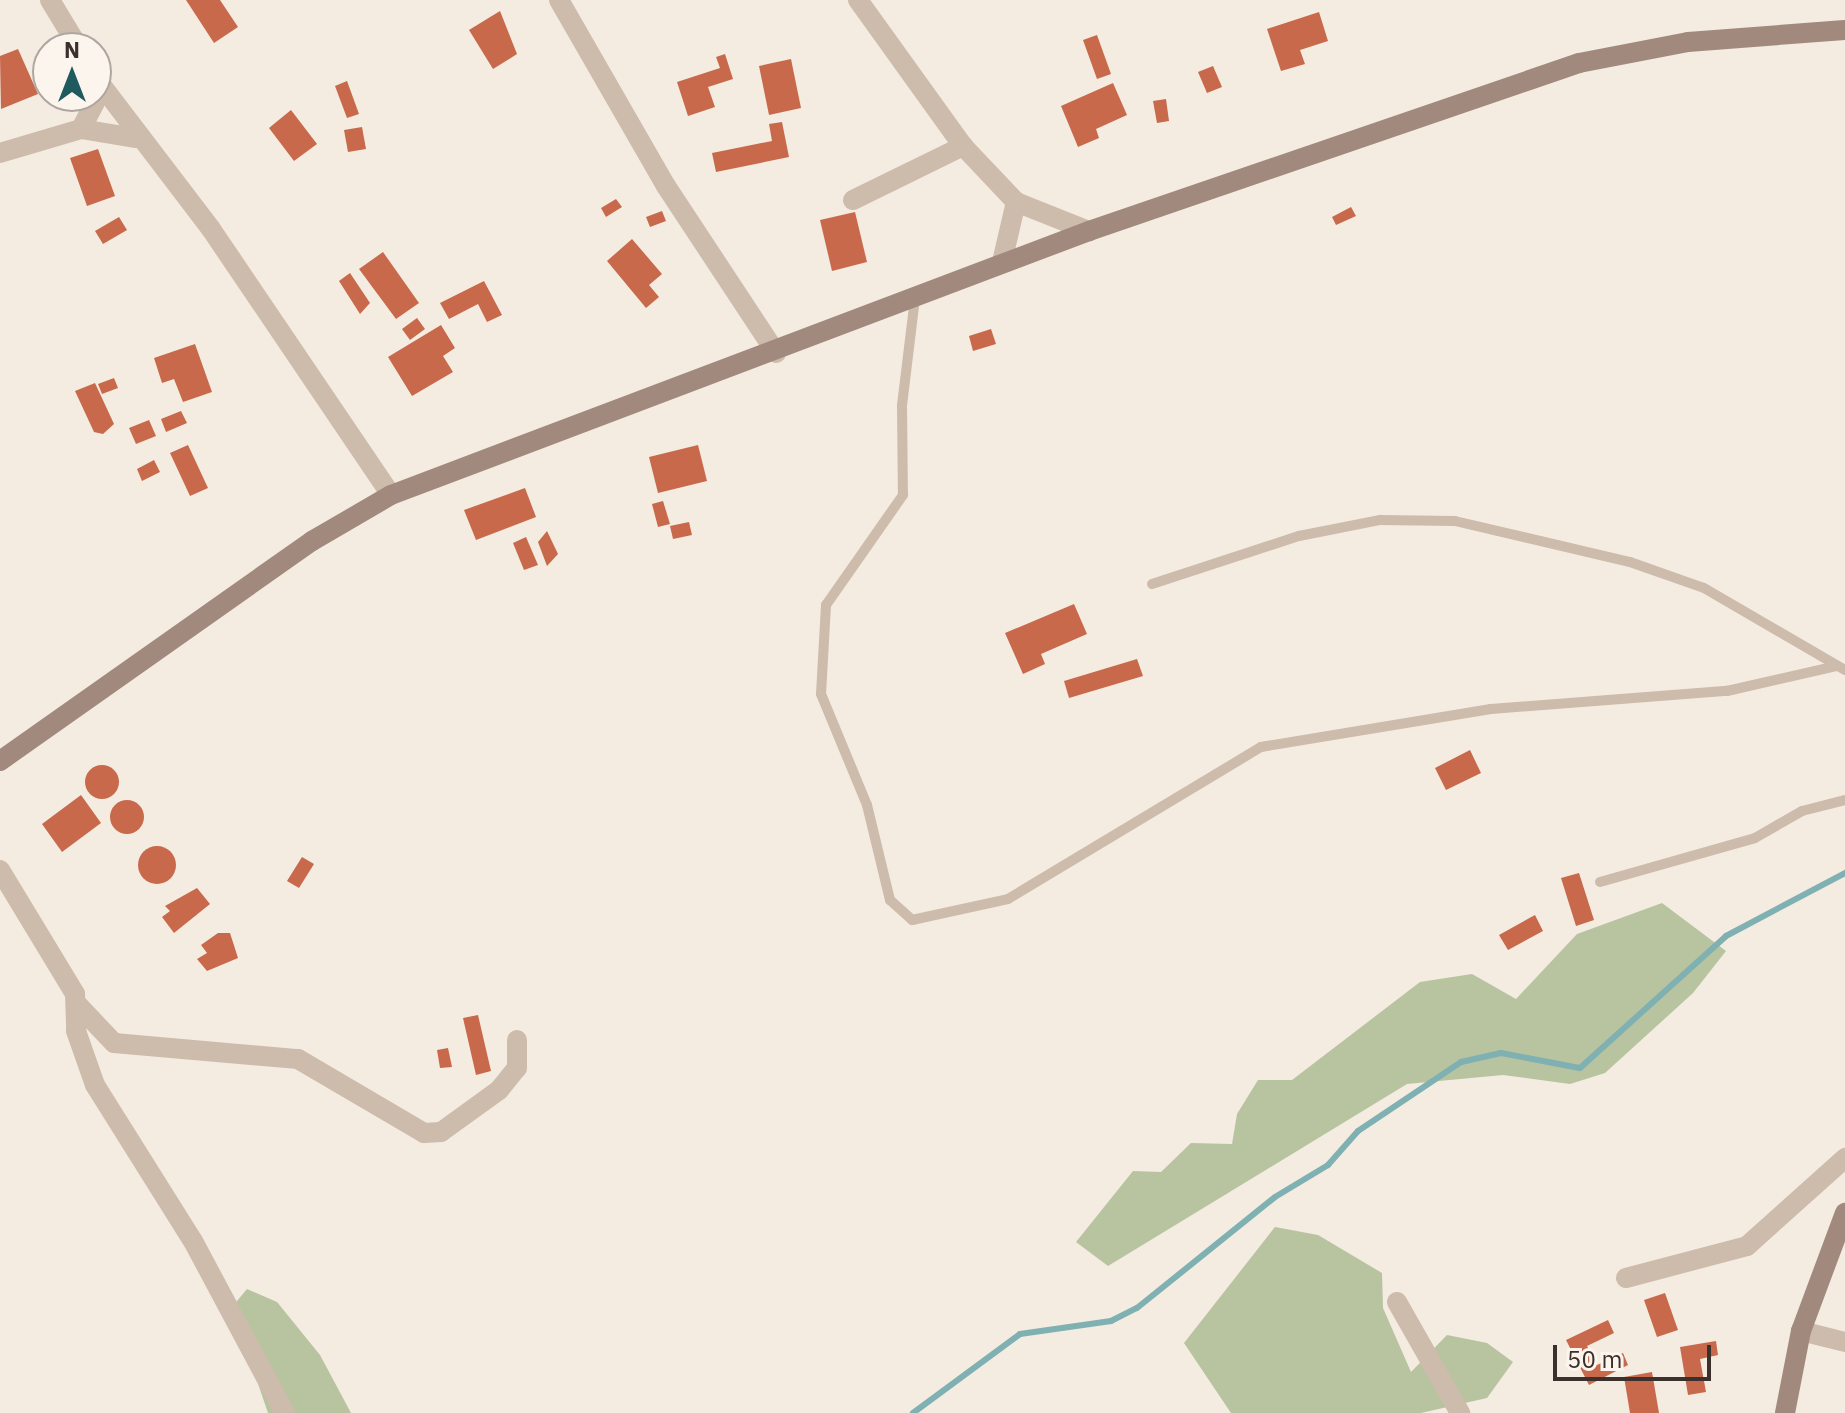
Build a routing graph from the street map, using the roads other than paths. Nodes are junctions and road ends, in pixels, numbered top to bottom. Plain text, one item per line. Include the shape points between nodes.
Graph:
1 (50, 0) edge
2 (75, 0) edge
3 (559, 0) edge
4 (858, 0) edge
5 (64, 22) junction
6 (1845, 30) edge
7 (70, 32) edge
8 (112, 102) edge
9 (88, 112) edge
10 (81, 129) junction
11 (136, 138) junction
12 (963, 146) junction
13 (0, 153) edge
14 (853, 200) dead end
15 (1016, 202) junction
16 (1089, 231) junction
17 (1002, 262) junction
18 (915, 297) junction
19 (776, 353) junction
20 (391, 495) junction
21 (1152, 584) dead end
22 (1841, 668) edge
23 (0, 761) edge
24 (1845, 800) edge
25 (0, 870) edge
26 (1600, 882) dead end
27 (76, 1003) junction
28 (517, 1040) dead end
29 (1845, 1158) edge
30 (1845, 1213) edge
31 (1626, 1278) dead end
32 (1397, 1302) dead end
33 (1801, 1331) junction
34 (1845, 1342) edge
35 (285, 1413) edge
36 (1460, 1413) edge
37 (1785, 1413) edge

1 - 5 street
2 - 5 street
3 - 19 street via 666,186
4 - 12 street
5 - 7 street
6 - 16 street via 1688,42 1579,63
8 - 11 street
9 - 10 street
10 - 11 street
10 - 13 street
11 - 20 street via 211,229
12 - 14 street
12 - 15 street
15 - 16 street
15 - 17 street
16 - 17 street
17 - 18 street
18 - 19 street
18 - 22 lane via 902,406 903,495 826,605 821,694 867,805 890,900 912,920 1008,899 1261,747 1491,709 1727,691
19 - 20 street
20 - 23 street via 312,541
21 - 22 lane via 1299,536 1380,520 1455,521 1630,562 1704,588
24 - 26 lane via 1802,811 1755,838
25 - 27 street
27 - 28 street via 114,1043 298,1059 424,1133 441,1132 499,1090 517,1068
27 - 35 street via 76,1031 95,1085 193,1241
29 - 31 street via 1747,1246
30 - 33 street
32 - 36 street
33 - 34 street
33 - 37 street

